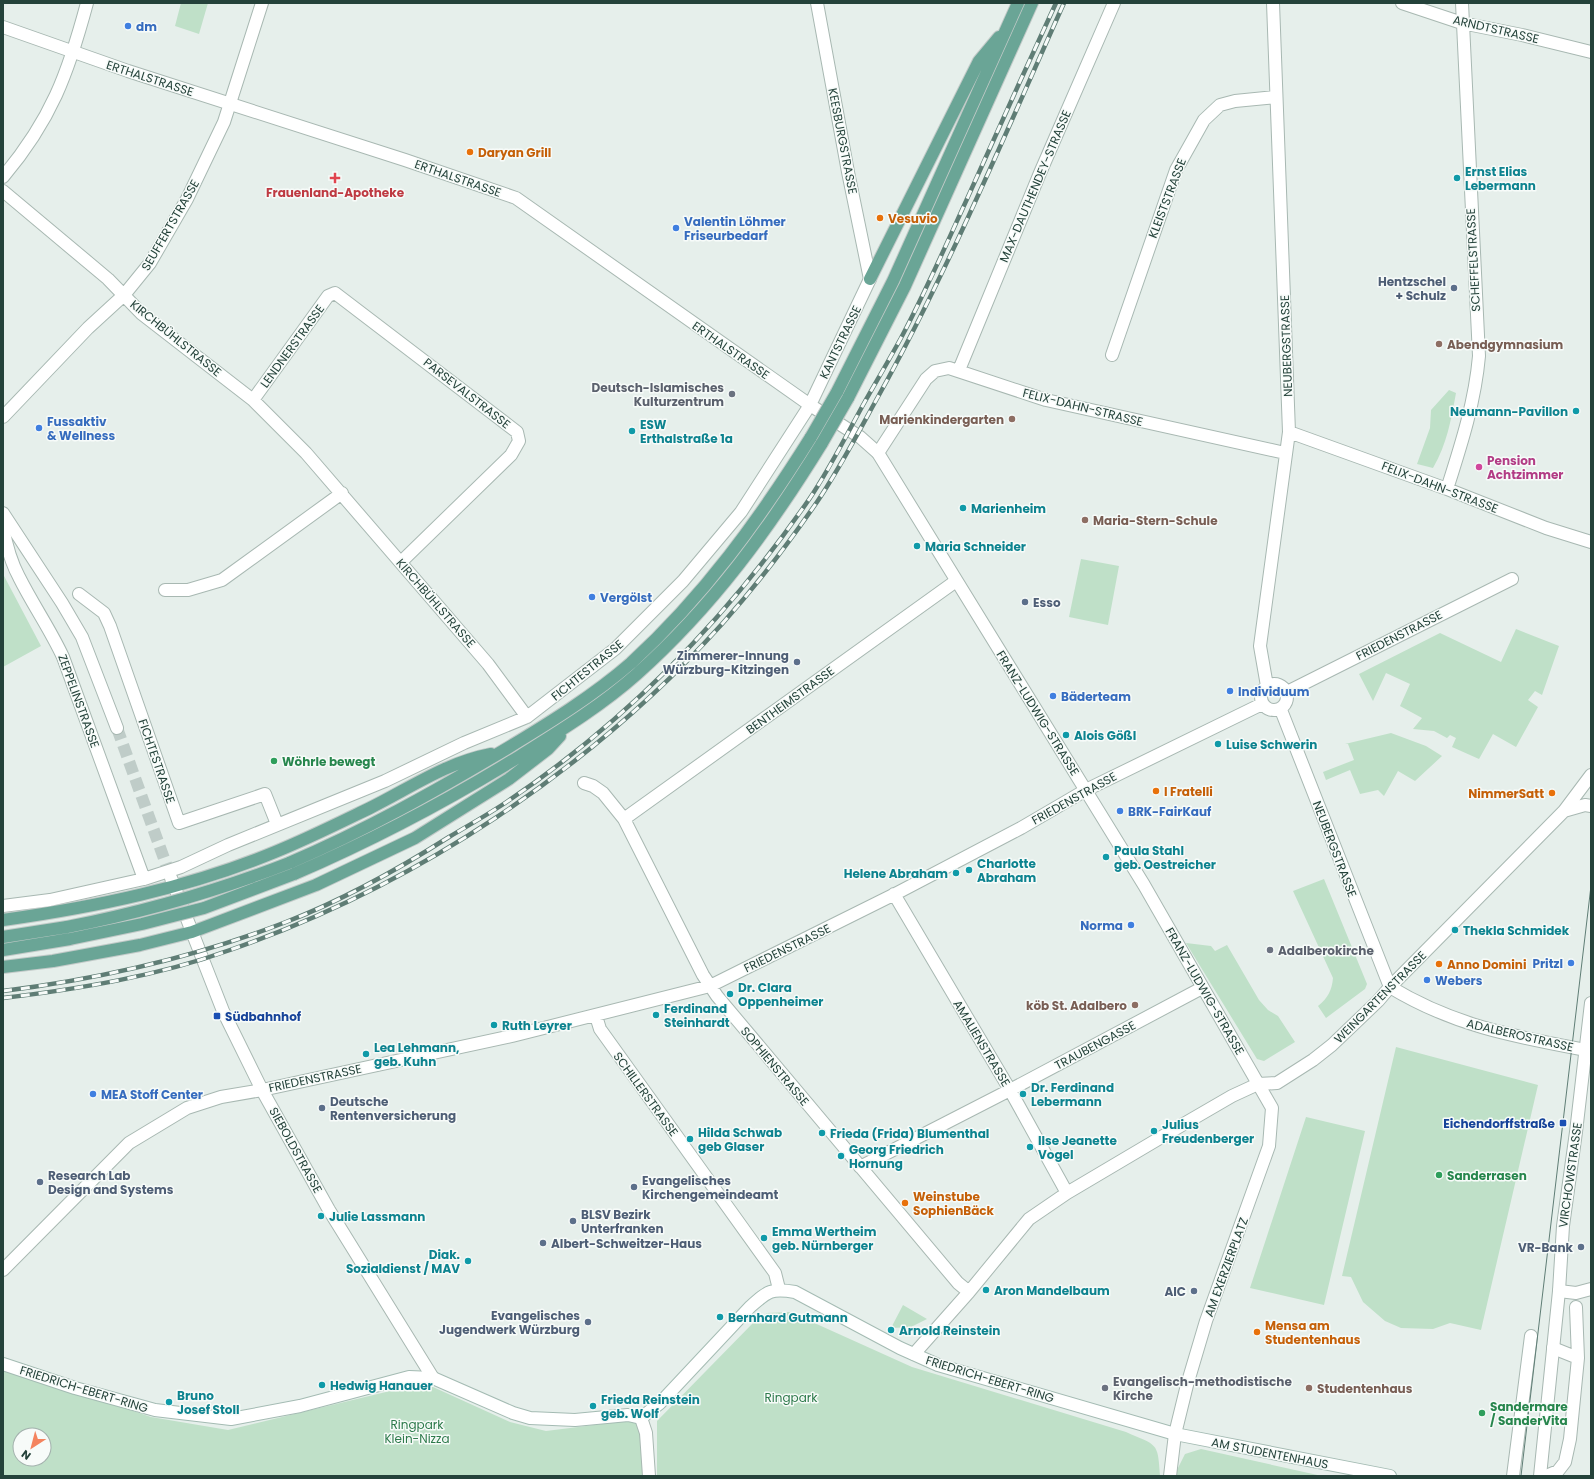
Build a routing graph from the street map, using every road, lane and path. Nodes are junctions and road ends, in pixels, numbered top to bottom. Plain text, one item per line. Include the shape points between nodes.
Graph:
1 (87, 3) edge
2 (262, 3) edge
3 (817, 3) edge
4 (1018, 3) edge
5 (1032, 3) edge
6 (1114, 3) edge
7 (1273, 3) edge
8 (1402, 3) edge
9 (1462, 3) edge
10 (1462, 23) junction
11 (3, 27) edge
12 (1008, 27) junction
13 (74, 52) junction
14 (1591, 52) edge
15 (1276, 97) junction
16 (231, 104) junction
17 (3, 177) edge
18 (3, 191) edge
19 (870, 279) junction
20 (332, 293) joint
21 (124, 295) junction
22 (1112, 355) dead end
23 (959, 370) junction
24 (253, 400) junction
25 (810, 405) junction
26 (3, 417) edge
27 (1289, 432) junction
28 (860, 437) joint
29 (878, 453) junction
30 (1285, 453) junction
31 (1446, 489) junction
32 (342, 493) junction
33 (3, 513) edge
34 (3, 527) edge
35 (1591, 542) edge
36 (401, 562) junction
37 (1512, 579) dead end
38 (956, 581) junction
39 (165, 590) dead end
40 (79, 594) dead end
41 (1267, 686) junction
42 (1287, 692) junction
43 (1262, 704) junction
44 (1281, 710) junction
45 (527, 717) junction
46 (572, 723) junction
47 (118, 728) tunnel mouth
48 (500, 752) junction
49 (1591, 775) edge
50 (584, 783) dead end
51 (1086, 790) junction
52 (1591, 806) edge
53 (1564, 811) junction
54 (624, 820) junction
55 (277, 824) junction
56 (144, 879) junction
57 (173, 882) junction
58 (894, 894) junction
59 (3, 906) edge
60 (3, 920) edge
61 (192, 932) junction
62 (3, 937) edge
63 (3, 950) edge
64 (3, 966) edge
65 (710, 986) junction
66 (1390, 987) junction
67 (1202, 988) junction
68 (1591, 1003) edge
69 (596, 1016) junction
70 (1588, 1051) edge
71 (1258, 1084) junction
72 (262, 1090) junction
73 (1010, 1090) junction
74 (1267, 1100) joint
75 (860, 1167) junction
76 (1067, 1193) junction
77 (3, 1270) edge
78 (780, 1289) junction
79 (1591, 1289) edge
80 (1559, 1291) junction
81 (969, 1292) junction
82 (1576, 1307) dead end
83 (1531, 1336) dead end
84 (1552, 1348) junction
85 (914, 1354) junction
86 (1578, 1358) junction
87 (3, 1364) edge
88 (433, 1378) junction
89 (641, 1418) junction
90 (1175, 1434) junction
91 (650, 1476) edge
92 (1170, 1476) edge
93 (1390, 1476) edge
94 (1513, 1476) edge
95 (1540, 1476) edge
96 (1546, 1476) edge

1 - 13 street
2 - 16 street, SEUFFERTSTRASSE
3 - 19 street, KEESBURGSTRASSE
4 - 12 main road
5 - 46 main road, bridge via 905,286 822,443 757,542 714,596 636,675
6 - 23 street, MAX-DAUTHENDEY-STRASSE via 1040,173
7 - 15 street, NEUBERGSTRASSE
8 - 10 street, ARNDTSTRASSE
9 - 10 street, SCHEFFELSTRASSE
10 - 14 street, ARNDTSTRASSE
10 - 31 street, SCHEFFELSTRASSE via 1478,356 1474,398
11 - 13 street, ERTHALSTRASSE
12 - 19 main road via 979,61
12 - 48 main road, bridge via 894,281 837,392 781,485 721,568 656,639 602,686
13 - 16 street, ERTHALSTRASSE
13 - 17 street via 55,100 30,143
15 - 22 street, KLEISTSTRASSE via 1220,105 1204,120 1176,170
15 - 27 street, NEUBERGSTRASSE
16 - 21 street, SEUFFERTSTRASSE via 183,205 150,263
16 - 25 street, ERTHALSTRASSE via 516,198
18 - 21 street, KIRCHBÜHLSTRASSE
19 - 25 street, KANTSTRASSE
20 - 24 street, LENDNERSTRASSE
20 - 36 street, PARSEVALSTRASSE via 344,298 517,432 518,441 511,455
21 - 24 street, KIRCHBÜHLSTRASSE via 142,314
21 - 26 street, SEUFFERTSTRASSE via 88,328
23 - 29 street, FELIX-DAHN-STRASSE via 943,368 932,373
23 - 30 street, FELIX-DAHN-STRASSE via 1046,400
24 - 32 street, KIRCHBÜHLSTRASSE
25 - 28 street, ERTHALSTRASSE
25 - 45 street, FICHTESTRASSE via 741,512 683,581 615,649
27 - 30 street, NEUBERGSTRASSE
27 - 31 street, FELIX-DAHN-STRASSE
28 - 29 street, FRANZ-LUDWIG-STRASSE
29 - 38 street, FRANZ-LUDWIG-STRASSE
30 - 41 street, NEUBERGSTRASSE via 1260,646
31 - 35 street, FELIX-DAHN-STRASSE via 1546,528
32 - 36 street, KIRCHBÜHLSTRASSE
32 - 39 street via 222,580 188,590
33 - 47 street, ZEPPELINSTRASSE via 82,637
34 - 56 street, ZEPPELINSTRASSE via 18,576 50,628 63,657
36 - 45 street, KIRCHBÜHLSTRASSE via 488,664
37 - 42 street, FRIEDENSTRASSE
38 - 51 street, FRANZ-LUDWIG-STRASSE
38 - 54 street, BENTHEIMSTRASSE
40 - 55 street, FICHTESTRASSE via 104,613 110,626 179,824 265,794
41 - 42 street via 1278,684
41 - 43 street via 1261,694
42 - 44 street via 1287,702
43 - 44 street via 1270,710
43 - 51 street, FRIEDENSTRASSE
44 - 66 street, NEUBERGSTRASSE
45 - 55 street, FICHTESTRASSE via 385,781
46 - 61 main road via 548,749 509,779 415,838 316,886
46 - 63 main road, bridge via 429,810 384,834 294,874 204,908 142,924
48 - 57 main road via 467,759 443,769 370,808 275,852 236,867
48 - 62 main road, bridge via 380,821 289,862 200,894 137,912 68,927
49 - 53 street, WEINGARTENSTRASSE
50 - 54 street, SOPHIENSTRASSE via 603,793
51 - 58 street, FRIEDENSTRASSE via 1021,828
51 - 67 street, FRANZ-LUDWIG-STRASSE via 1152,897
52 - 53 street, WEINGARTENSTRASSE via 1585,805
53 - 66 street, WEINGARTENSTRASSE
54 - 65 street, SOPHIENSTRASSE via 702,975
55 - 56 street, FICHTESTRASSE via 181,867
56 - 59 street, FICHTESTRASSE via 50,900
57 - 60 main road via 130,898 73,910
57 - 61 street
58 - 65 street, FRIEDENSTRASSE
58 - 73 street, AMALIENSTRASSE
61 - 64 main road via 140,945 54,961
61 - 72 street, SIEBOLDSTRASSE via 223,1011
65 - 69 street, FRIEDENSTRASSE
65 - 75 street, SOPHIENSTRASSE
66 - 70 street, ADALBEROSTRASSE via 1417,1004 1472,1026
66 - 71 street, WEINGARTENSTRASSE via 1363,1016 1313,1060 1277,1083
67 - 71 street, FRANZ-LUDWIG-STRASSE
67 - 73 street, TRAUBENGASSE
68 - 70 street, VIRCHOWSTRASSE
69 - 72 street, FRIEDENSTRASSE
69 - 78 street, SCHILLERSTRASSE via 600,1029 776,1273
70 - 80 street, VIRCHOWSTRASSE via 1563,1226
71 - 74 street, FRANZ-LUDWIG-STRASSE
71 - 76 street, WEINGARTENSTRASSE via 1232,1096
72 - 77 street, FRIEDENSTRASSE via 221,1097 187,1108 129,1143
72 - 88 street, SIEBOLDSTRASSE via 329,1210
73 - 75 street, TRAUBENGASSE
73 - 76 street, AMALIENSTRASSE
74 - 90 street, AM EXERZIERPLATZ via 1272,1108 1269,1146 1206,1321
75 - 81 street, SOPHIENSTRASSE via 958,1284
76 - 81 street, WEINGARTENSTRASSE via 1030,1219
78 - 85 street, FRIEDRICH-EBERT-RING via 795,1292
78 - 89 street via 765,1293 660,1403
79 - 80 street via 1576,1293
80 - 84 street, VIRCHOWSTRASSE
81 - 85 street, WEINGARTENSTRASSE
82 - 86 street
83 - 94 street
84 - 86 street
84 - 95 street, VIRCHOWSTRASSE
85 - 90 street, FRIEDRICH-EBERT-RING via 938,1365
86 - 96 street via 1570,1439 1565,1462 1558,1471
87 - 88 street, FRIEDRICH-EBERT-RING via 75,1388 156,1410 231,1419 300,1406 408,1377
88 - 89 street, FRIEDRICH-EBERT-RING via 512,1413 530,1418 575,1420 628,1415
89 - 91 street via 646,1433
90 - 92 street, AM EXERZIERPLATZ
90 - 93 street, AM STUDENTENHAUS

